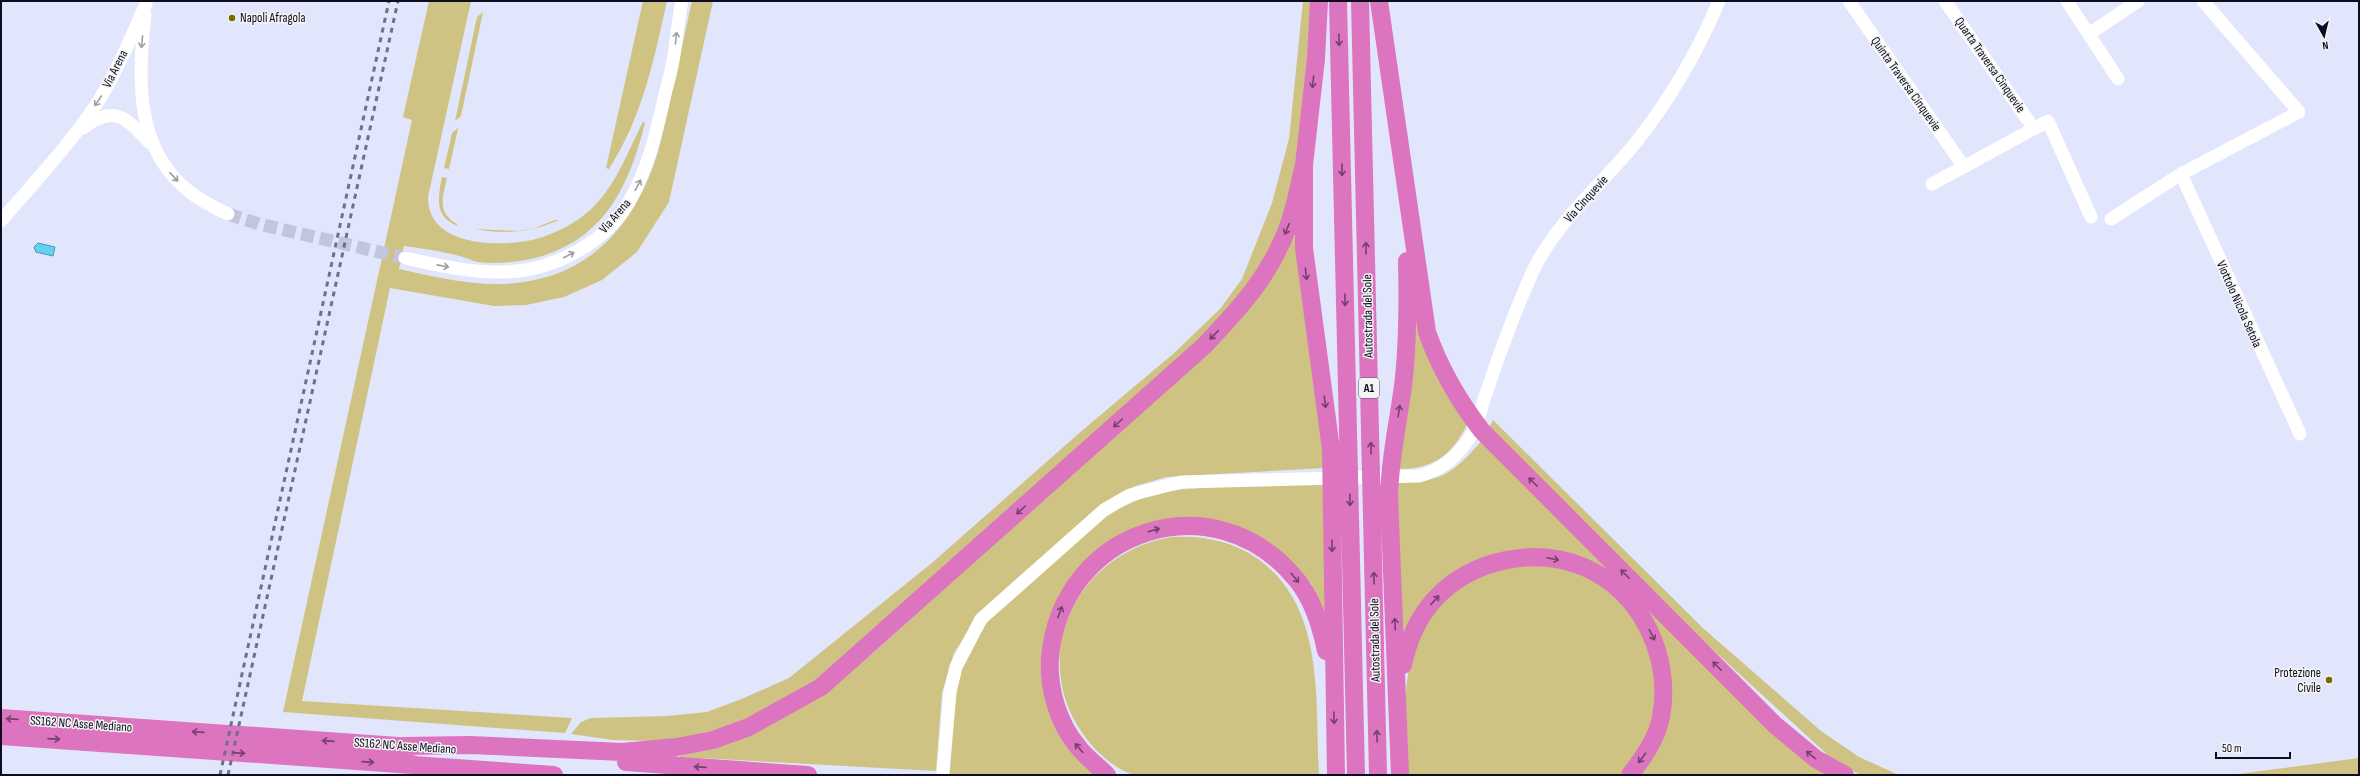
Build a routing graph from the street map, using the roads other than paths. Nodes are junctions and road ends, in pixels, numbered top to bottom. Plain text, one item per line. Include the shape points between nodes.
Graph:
1 (682, 1) edge
2 (1319, 1) edge
3 (1338, 1) edge
4 (1360, 1) edge
5 (1379, 1) edge
6 (1719, 1) edge
7 (1849, 1) edge
8 (1945, 1) edge
9 (2067, 1) edge
10 (2138, 1) edge
11 (2203, 1) edge
12 (146, 2) edge
13 (2089, 34) junction
14 (2118, 79) dead end
15 (2034, 129) junction
16 (78, 131) junction
17 (152, 146) junction
18 (1304, 165) junction
19 (1964, 167) junction
20 (2181, 174) junction
21 (1932, 184) dead end
22 (1407, 199) junction
23 (228, 214) tunnel mouth
24 (2091, 217) dead end
25 (2111, 219) dead end
26 (1, 221) edge
27 (405, 258) tunnel mouth
28 (2300, 434) dead end
29 (1398, 686) junction
30 (1333, 689) junction
31 (1, 718) edge
32 (1, 736) edge
33 (590, 755) junction
34 (943, 773) dead end
35 (554, 775) edge
36 (808, 775) edge
37 (1107, 775) edge
38 (1336, 775) edge
39 (1356, 775) edge
40 (1378, 775) edge
41 (1400, 775) edge
42 (1630, 775) edge
43 (1844, 775) edge

27 -> 1 street, Via Arena via 480,272 524,271 572,254 608,228 630,201 651,152 674,55
2 -> 18 highway via 1316,59
3 -> 39 highway, Autostrada del Sole / A1
40 -> 4 highway, Autostrada del Sole / A1
5 - 22 highway
6 - 34 street, Via Cinquevie via 1701,43 1679,81 1637,141 1565,220 1533,271 1513,317 1472,435 1454,458 1442,467 1419,476 1181,482 1130,495 1089,521 981,619 966,643 956,667 950,692
7 - 19 street, Quinta Traversa Cinquevie
8 - 15 street, Quarta Traversa Cinquevie
9 - 13 street
10 - 13 street
11 - 20 street via 2299,112
12 -> 16 street, Via Arena via 115,73
12 -> 17 street, Via Arena via 140,61 141,92 144,117
13 - 14 street
15 - 19 street
15 - 24 street via 2048,121
16 - 17 street, Via Arena via 98,118 120,116 138,128
16 - 26 street, Via Arena
17 -> 23 street, Via Arena via 179,182 200,199
18 -> 30 highway via 1304,248 1330,449
18 -> 33 highway via 1290,224 1271,265 1244,304 1204,346 822,687 749,727 713,740 642,752
19 - 21 street
20 - 25 street
20 - 28 street, Viottolo Nicola Setola
29 -> 22 highway via 1389,495 1390,465 1403,385 1407,320
43 -> 22 highway via 1816,759 1775,725 1482,431 1460,401 1438,362 1427,332
29 - 41 highway
29 -> 42 highway via 1406,649 1422,616 1434,600 1461,578 1477,569 1512,558 1549,558 1584,567 1616,586 1640,613 1657,645 1664,681 1661,718 1647,752
37 -> 30 highway via 1078,748 1064,725 1053,695 1049,670 1052,635 1060,609 1077,580 1101,556 1134,536 1166,527 1205,526 1229,532 1260,546 1281,562 1298,580 1312,604 1323,635
30 -> 38 highway
33 -> 31 highway, SS162 NC Asse Mediano via 470,744 402,746
32 -> 35 highway, SS162 NC Asse Mediano
36 -> 33 highway

